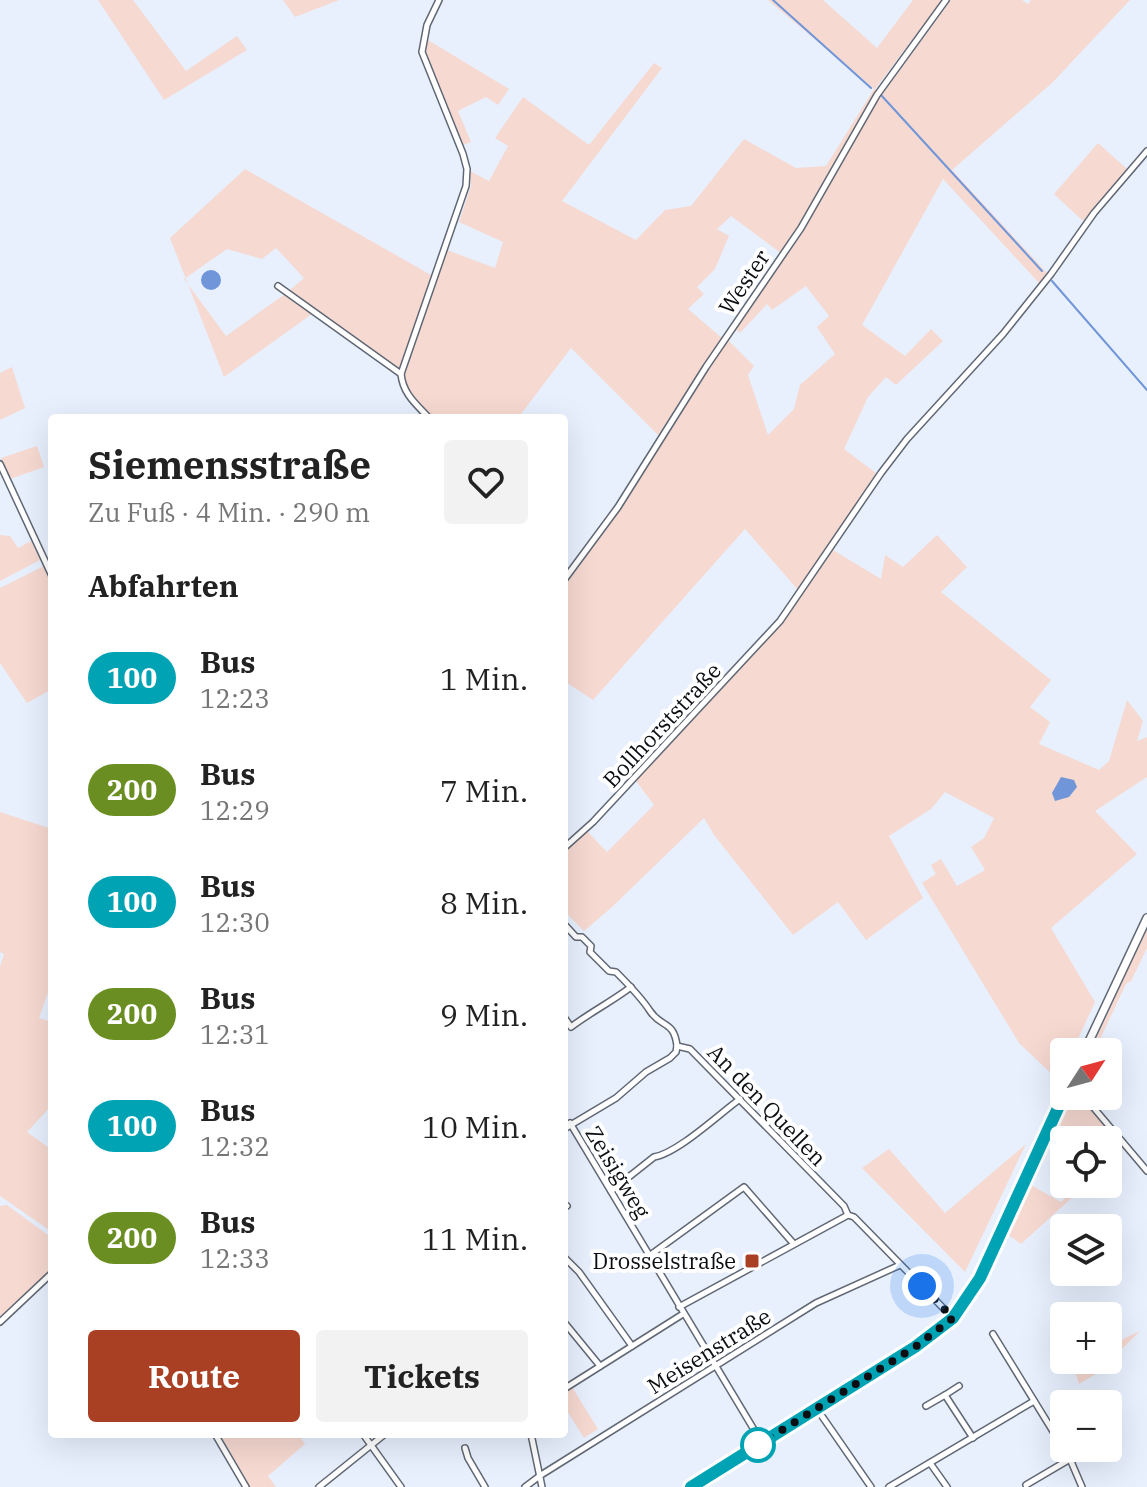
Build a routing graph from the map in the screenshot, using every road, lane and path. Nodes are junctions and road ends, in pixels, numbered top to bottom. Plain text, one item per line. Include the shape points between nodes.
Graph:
1 (439, 0) edge
2 (946, 0) edge
3 (1147, 151) edge
4 (278, 286) dead end
5 (401, 374) junction
6 (425, 414) edge
7 (0, 464) edge
8 (48, 567) edge
9 (568, 575) edge
10 (568, 844) edge
11 (1147, 918) edge
12 (568, 928) edge
13 (631, 987) junction
14 (568, 1023) edge
15 (1091, 1038) edge
16 (677, 1046) junction
17 (740, 1099) junction
18 (1057, 1110) edge
19 (1096, 1110) edge
20 (570, 1123) joint
21 (1147, 1171) edge
22 (611, 1191) junction
23 (848, 1215) junction
24 (793, 1243) junction
25 (649, 1256) junction
26 (568, 1261) edge
27 (900, 1265) junction
28 (48, 1277) edge
29 (679, 1307) junction
30 (683, 1314) junction
31 (953, 1318) junction
32 (0, 1322) edge
33 (568, 1327) edge
34 (993, 1334) dead end
35 (632, 1346) junction
36 (600, 1366) junction
37 (715, 1367) junction
38 (568, 1386) edge
39 (959, 1386) dead end
40 (945, 1395) junction
41 (1034, 1401) junction
42 (926, 1406) dead end
43 (817, 1409) junction
44 (1050, 1427) edge
45 (217, 1438) edge
46 (366, 1438) edge
47 (380, 1438) edge
48 (532, 1438) edge
49 (973, 1438) junction
50 (762, 1443) junction
51 (372, 1445) junction
52 (465, 1448) dead end
53 (1065, 1462) edge
54 (1071, 1462) edge
55 (930, 1463) junction
56 (541, 1475) junction
57 (1026, 1485) dead end
58 (246, 1487) edge
59 (319, 1487) edge
60 (401, 1487) edge
61 (485, 1487) edge
62 (525, 1487) edge
63 (542, 1487) edge
64 (691, 1487) edge
65 (871, 1487) edge
66 (889, 1487) edge
67 (947, 1487) edge
68 (1082, 1487) edge

1 - 5 street via 422,52 463,154 466,186
2 - 9 street, Wester via 877,95 801,228
3 - 10 street, Bollhorststraße via 1003,334 907,439 780,621
4 - 5 street
5 - 6 street via 408,396
7 - 8 street
11 - 15 main road
12 - 13 street, An den Quellen
13 - 14 street via 571,1027
13 - 16 street, An den Quellen via 672,1028
16 - 17 street, An den Quellen via 690,1049
16 - 20 street via 670,1058 616,1098
17 - 22 street
17 - 23 street, An den Quellen
18 - 31 main road via 980,1278
19 - 21 street
20 - 22 street, Zeisigweg
22 - 25 street, Zeisigweg
23 - 24 street
23 - 27 street, An den Quellen
24 - 25 street via 744,1187
24 - 29 street
25 - 29 street, Zeisigweg
26 - 35 street
27 - 31 street, An den Quellen
27 - 37 street, Meisenstraße via 816,1303
28 - 32 street
29 - 30 street, Zeisigweg
30 - 35 street
30 - 37 street, Zeisigweg
31 - 43 main road
33 - 36 street
34 - 41 street
35 - 36 street
36 - 38 street
37 - 50 street, Zeisigweg
37 - 56 street, Meisenstraße
39 - 40 street
40 - 42 street
40 - 49 street
41 - 44 street
41 - 49 street
43 - 50 main road
43 - 65 street
45 - 58 street
46 - 51 street
47 - 51 street
48 - 56 street
49 - 55 street
50 - 64 main road
51 - 59 street
51 - 60 street
52 - 61 street
53 - 57 street
54 - 68 street
55 - 66 street
55 - 67 street
56 - 62 street, Meisenstraße
56 - 63 street

